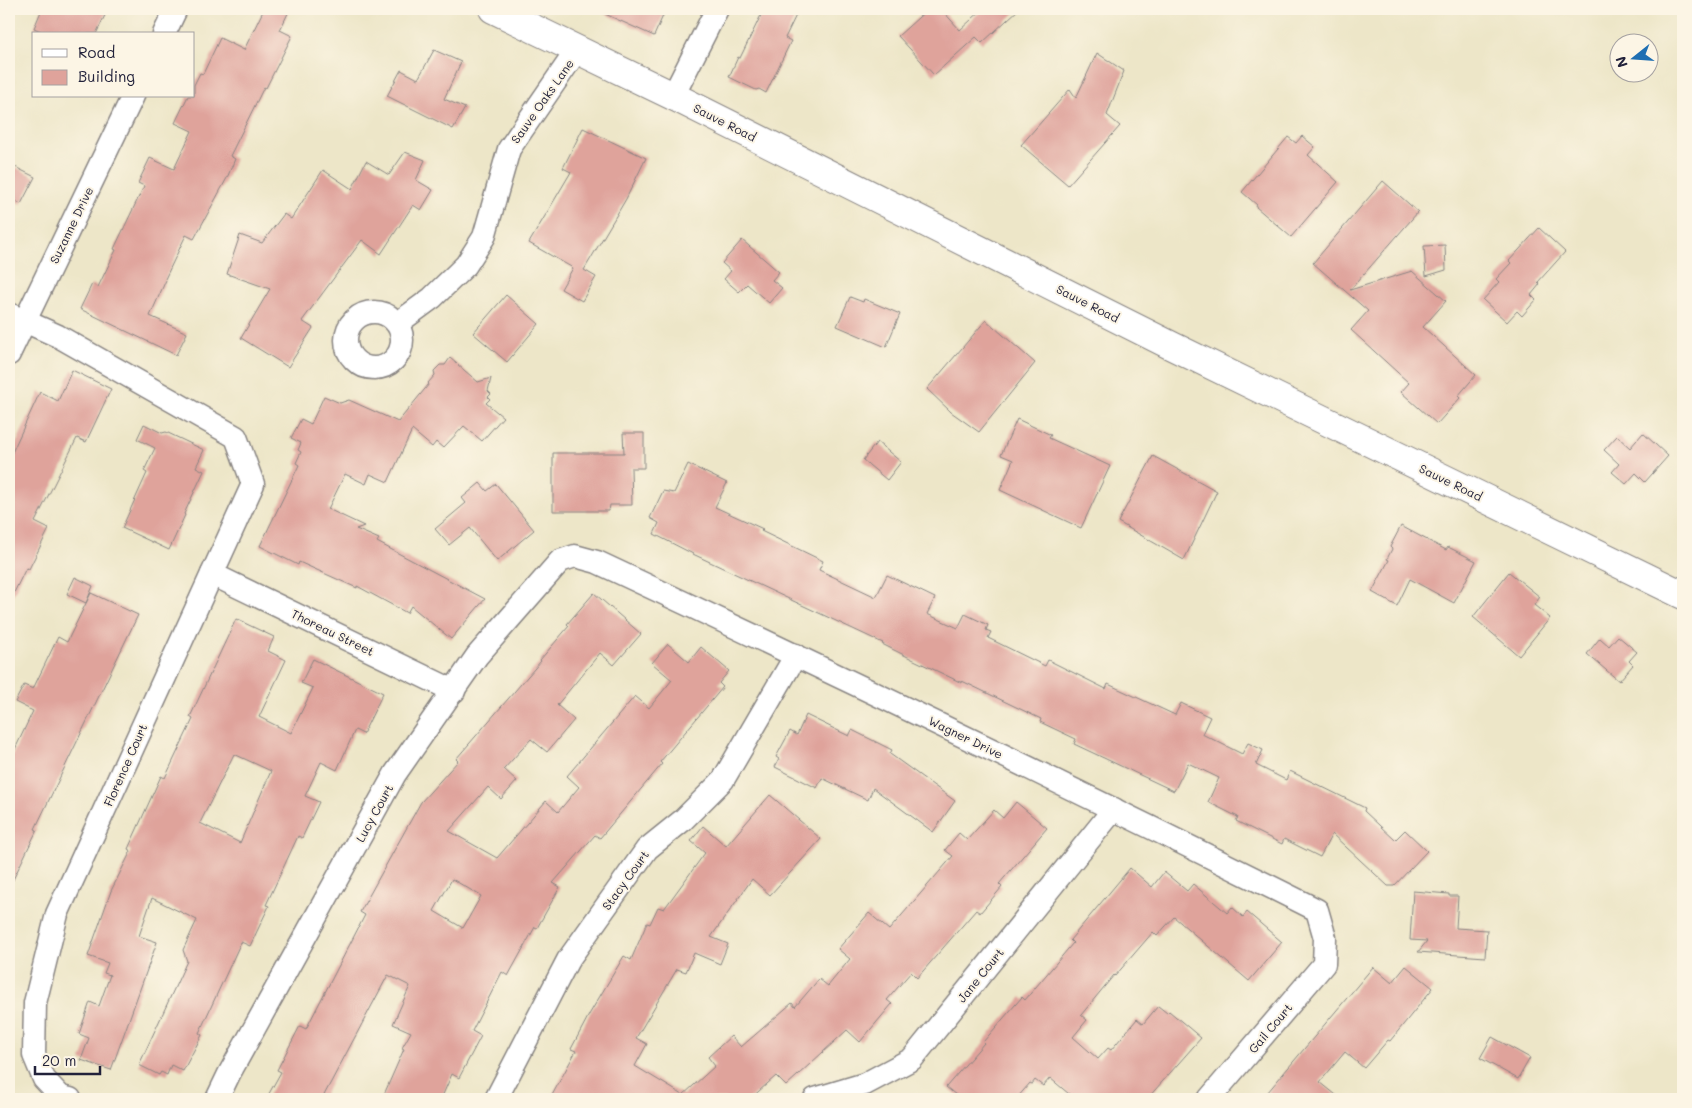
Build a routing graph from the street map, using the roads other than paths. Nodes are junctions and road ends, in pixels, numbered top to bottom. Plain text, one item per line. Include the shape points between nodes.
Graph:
1 (176, 9) edge
2 (494, 9) edge
3 (717, 9) edge
4 (165, 32) edge
5 (577, 50) junction
6 (673, 96) junction
7 (132, 98) edge
8 (17, 318) edge
9 (398, 323) dead end
10 (9, 354) edge
11 (571, 557) joint
12 (212, 574) junction
13 (1683, 595) edge
14 (796, 655) junction
15 (454, 690) junction
16 (1114, 809) junction
17 (1324, 953) joint
18 (66, 1098) edge
19 (218, 1099) edge
20 (496, 1099) edge
21 (815, 1099) edge
22 (1209, 1099) edge

1 - 4 street
2 - 5 street, Sauve Road
3 - 6 street
5 - 6 street, Sauve Road
5 - 9 street, Sauve Oaks Lane via 509,149 484,237 466,265 432,298
6 - 13 street, Sauve Road via 1172,346
7 - 8 street, Suzanne Drive
8 - 10 street, Suzanne Drive
8 - 12 street, Florence Court via 58,336 236,437 253,484
11 - 14 street, Wagner Drive via 597,562
11 - 15 street, Lucy Court via 560,561 477,656
12 - 15 street, Thoreau Street
12 - 18 street, Florence Court via 57,914 35,1003 34,1055 44,1079
14 - 16 street, Wagner Drive
14 - 20 street, Stacy Court via 723,780 683,820 647,848 568,960
15 - 19 street, Lucy Court via 395,774
16 - 17 street, Wagner Drive via 1317,910 1325,938
16 - 21 street, Jane Court via 912,1059 865,1084
17 - 22 street, Gail Court via 1324,964

